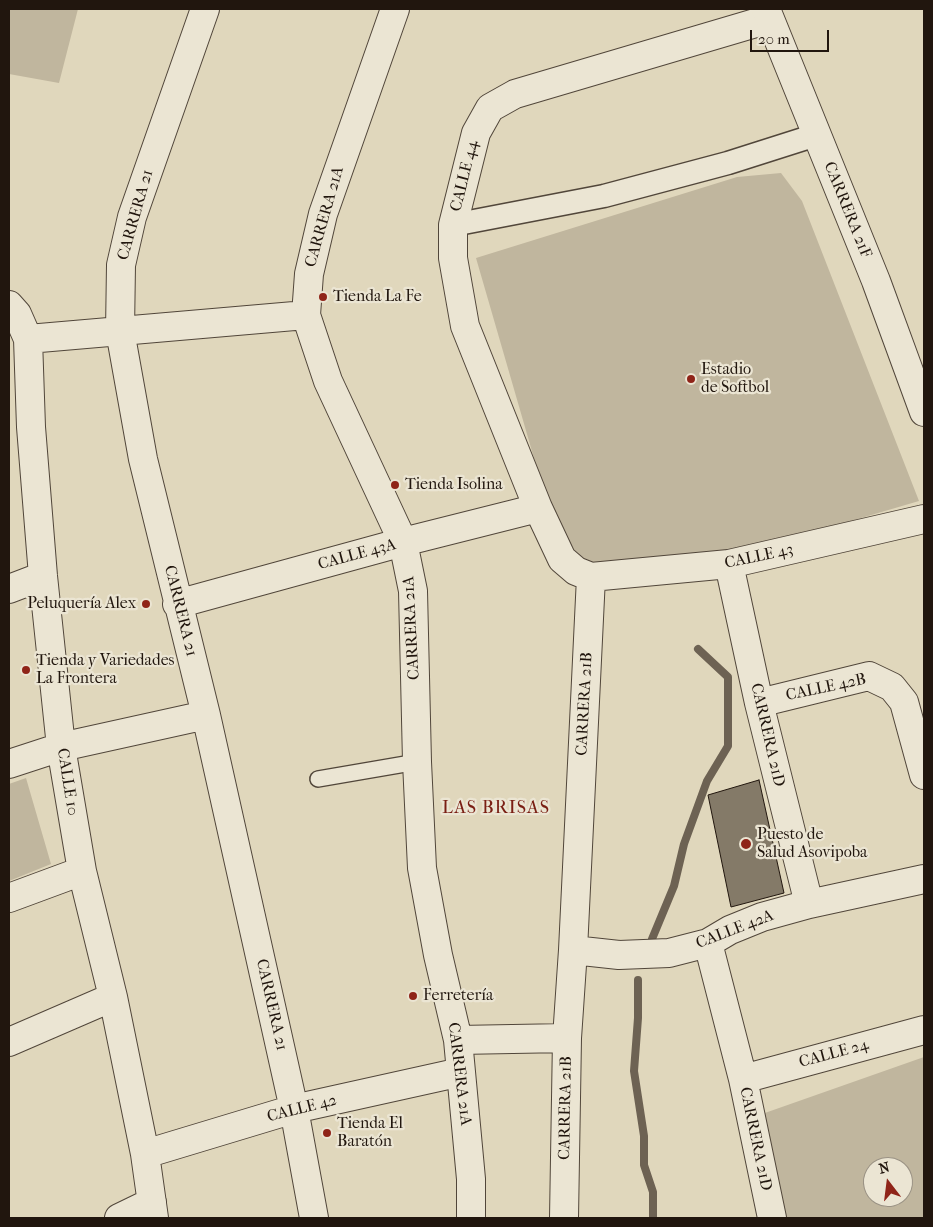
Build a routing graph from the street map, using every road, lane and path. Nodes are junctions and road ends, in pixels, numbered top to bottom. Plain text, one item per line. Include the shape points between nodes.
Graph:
1 (205, 9) edge
2 (395, 9) edge
3 (768, 14) edge
4 (816, 134) junction
5 (453, 225) junction
6 (9, 305) edge
7 (306, 315) junction
8 (120, 331) junction
9 (28, 339) junction
10 (924, 412) edge
11 (20, 432) edge
12 (538, 508) junction
13 (924, 519) edge
14 (404, 542) junction
15 (729, 564) junction
16 (43, 576) junction
17 (591, 577) junction
18 (9, 589) edge
19 (177, 604) junction
20 (759, 703) junction
21 (206, 715) junction
22 (61, 747) junction
23 (417, 762) junction
24 (9, 764) edge
25 (924, 775) edge
26 (318, 779) dead end
27 (82, 871) junction
28 (924, 879) edge
29 (9, 898) edge
30 (808, 904) junction
31 (708, 943) junction
32 (573, 950) junction
33 (113, 997) junction
34 (924, 1030) edge
35 (567, 1038) junction
36 (458, 1040) junction
37 (9, 1042) edge
38 (461, 1072) junction
39 (743, 1079) junction
40 (294, 1109) junction
41 (144, 1154) junction
42 (153, 1210) edge
43 (119, 1218) edge
44 (314, 1218) edge
45 (471, 1218) edge
46 (564, 1218) edge
47 (772, 1218) edge

1 - 8 street, CARRERA 21 via 132,217 121,265
2 - 7 street, CARRERA 21A via 323,214 309,274
3 - 4 street, CARRERA 21F
3 - 5 street, CALLE 44 via 515,94 490,108 476,133
4 - 5 street, CALLE 44 via 728,163 604,196
4 - 10 street, CARRERA 21F via 876,281
5 - 12 street via 453,258 465,326
6 - 9 street via 17,314
7 - 8 street
7 - 14 street, CARRERA 21A via 328,381
8 - 9 street
8 - 19 street, CARRERA 21 via 143,459
9 - 11 street, CALLE 10
11 - 16 street, CALLE 10
12 - 14 street, CALLE 43A
12 - 17 street via 562,559
13 - 15 street, CALLE 43
14 - 19 street, CALLE 43A
14 - 23 street, CARRERA 21A via 413,591
15 - 17 street, CALLE 43
15 - 20 street, CARRERA 21D
16 - 18 street
16 - 22 street, CALLE 10
17 - 32 street, CARRERA 21B
19 - 21 street, CARRERA 21
20 - 25 street, CALLE 42B via 869,676 892,687 904,702
20 - 30 street, CARRERA 21D
21 - 22 street
21 - 40 street, CARRERA 21
22 - 24 street
22 - 27 street, CALLE 10
23 - 26 lane
23 - 36 street, CARRERA 21A via 422,868
27 - 29 street
27 - 33 street, CALLE 10
28 - 30 street, CALLE 42A
30 - 31 street, CALLE 42A via 762,917
31 - 32 street, CALLE 42A via 669,953 620,955
31 - 39 street, CARRERA 21D
32 - 35 street, CARRERA 21B
33 - 37 street
33 - 41 street, CALLE 10
34 - 39 street, CALLE 24
35 - 36 street
35 - 46 street, CARRERA 21B
36 - 38 street, CARRERA 21A
38 - 40 street, CALLE 42
38 - 45 street, CARRERA 21A via 471,1179
39 - 47 street, CARRERA 21D
40 - 41 street, CALLE 42
40 - 44 street, CARRERA 21
41 - 42 street, CALLE 10
42 - 43 street

